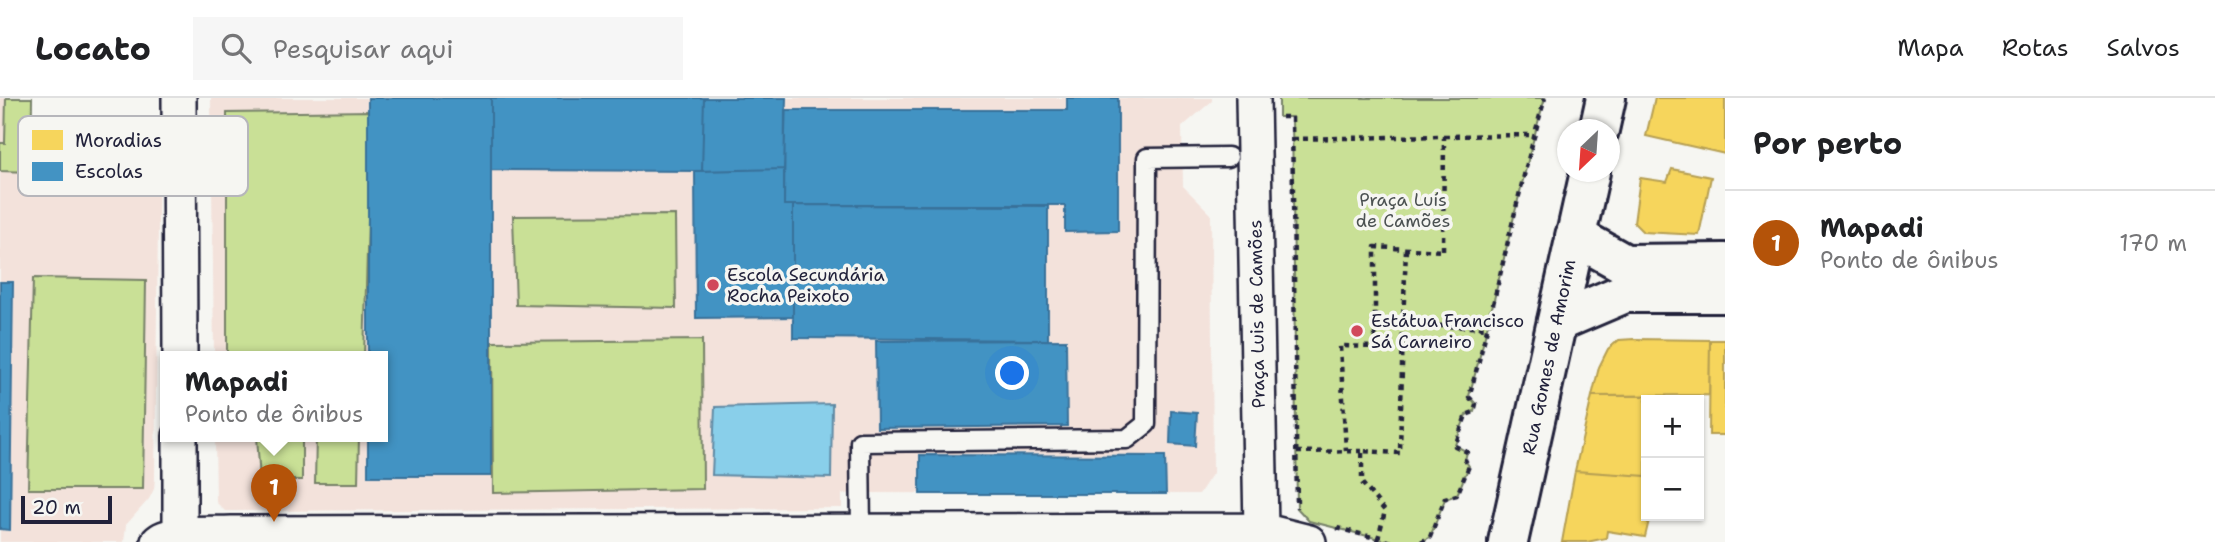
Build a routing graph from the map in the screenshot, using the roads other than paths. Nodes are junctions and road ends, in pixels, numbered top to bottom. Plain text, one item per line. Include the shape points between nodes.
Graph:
1 (179, 98) edge
2 (1606, 98) edge
3 (1266, 103) edge
4 (179, 116) edge
5 (1601, 119) edge
6 (1228, 157) dead end
7 (1588, 182) edge
8 (179, 196) edge
9 (1575, 236) junction
10 (1725, 263) edge
11 (1725, 293) edge
12 (1557, 322) junction
13 (180, 351) edge
14 (179, 442) edge
15 (1314, 528) edge
16 (1261, 530) junction
17 (861, 531) junction
18 (980, 536) edge
19 (648, 537) edge
20 (169, 538) edge
21 (1508, 542) edge

1 - 4 street
2 - 5 main road
3 - 16 street, Praça Luis de Camões
6 - 17 lane via 1147,158 1146,424 1126,439 860,442
7 - 9 main road, Rua Gomes de Amorim
8 - 13 street
9 - 10 main road via 1625,264
9 - 12 main road, Rua Gomes de Amorim
11 - 12 main road via 1625,293
12 - 21 main road, Rua Gomes de Amorim
14 - 20 street
15 - 16 street
16 - 18 street
17 - 18 street
17 - 19 street
19 - 20 street

